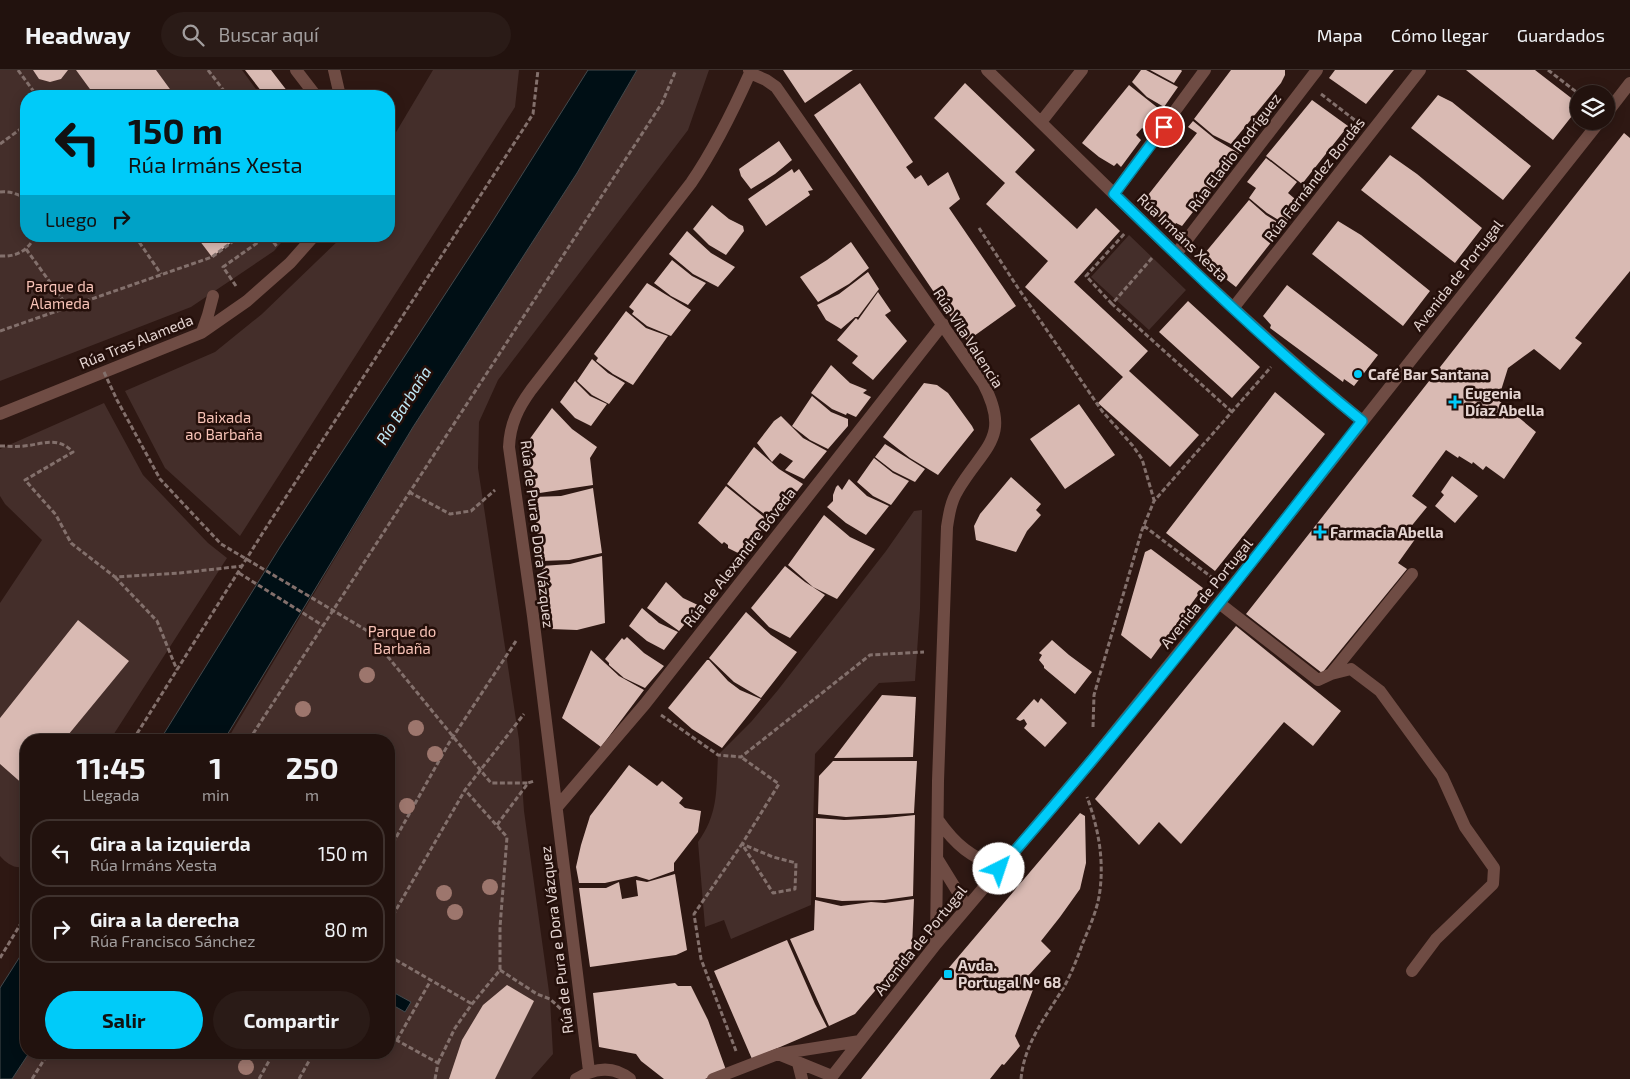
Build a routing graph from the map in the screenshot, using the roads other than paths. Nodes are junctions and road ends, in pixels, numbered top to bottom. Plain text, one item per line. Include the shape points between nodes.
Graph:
1 (296, 70) edge
2 (334, 70) edge
3 (987, 70) edge
4 (1082, 70) edge
5 (1205, 70) edge
6 (1317, 70) edge
7 (1420, 70) edge
8 (750, 71) edge
9 (1630, 84) edge
10 (311, 90) edge
11 (339, 90) edge
12 (1615, 103) edge
13 (1041, 122) junction
14 (1593, 130) edge
15 (1114, 194) junction
16 (309, 242) edge
17 (1176, 254) junction
18 (213, 296) dead end
19 (1234, 308) junction
20 (943, 324) junction
21 (201, 333) junction
22 (0, 414) edge
23 (1362, 421) junction
24 (1412, 574) dead end
25 (1219, 603) junction
26 (1331, 674) junction
27 (556, 807) junction
28 (938, 820) junction
29 (938, 860) junction
30 (999, 869) junction
31 (967, 907) junction
32 (936, 944) junction
33 (1412, 971) dead end
34 (860, 1041) junction
35 (778, 1054) junction
36 (798, 1063) junction
37 (588, 1072) junction
38 (831, 1078) edge
39 (576, 1079) edge
40 (630, 1079) edge
41 (713, 1079) edge
42 (802, 1079) edge

1 - 10 street
2 - 11 street
3 - 13 street, Rúa Irmáns Xesta
4 - 13 street
5 - 15 street
6 - 17 street, Rúa Eladio Rodríguez
7 - 19 street, Rúa Fernández Bordás
8 - 20 street, Rúa Vila Valencia via 776,87
8 - 27 street, Rúa de Pura e Dora Vázquez via 726,126 696,177 521,404 510,432 509,448
9 - 12 street
13 - 15 street, Rúa Irmáns Xesta
14 - 23 street, Avenida de Portugal
15 - 17 street, Rúa Irmáns Xesta
16 - 21 street, Rúa Tras Alameda via 247,301
17 - 19 street, Rúa Irmáns Xesta
18 - 21 street
19 - 23 street, Rúa Irmáns Xesta
20 - 27 street, Rúa de Alexandre Bóveda via 645,704
20 - 28 street, Rúa Vila Valencia via 991,398 995,428 992,441 958,490 946,527
21 - 22 street, Rúa Tras Alameda
23 - 25 street, Avenida de Portugal
24 - 26 street
25 - 26 street via 1318,680
25 - 30 street, Avenida de Portugal
26 - 33 street via 1351,669 1380,691 1442,776 1465,827 1494,868 1493,884 1436,939
27 - 37 street, Rúa de Pura e Dora Vázquez
28 - 29 street, Rúa Vila Valencia
28 - 30 street via 965,851
29 - 31 street
29 - 32 street, Rúa Vila Valencia
30 - 31 street, Avenida de Portugal
31 - 32 street, Avenida de Portugal
32 - 34 street, Avenida de Portugal
34 - 35 street
34 - 38 street, Avenida de Portugal
35 - 36 street
35 - 41 street
36 - 38 street
36 - 42 street
37 - 39 street
37 - 40 street via 614,1070

